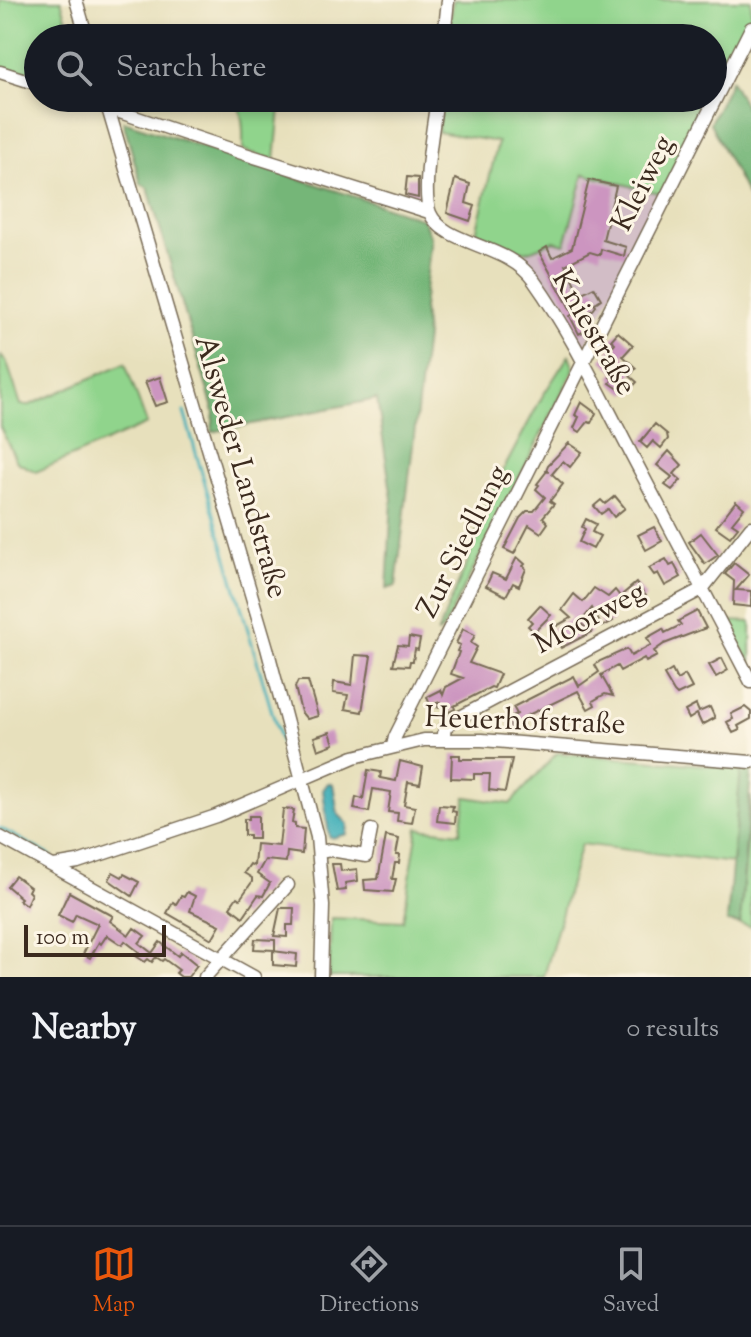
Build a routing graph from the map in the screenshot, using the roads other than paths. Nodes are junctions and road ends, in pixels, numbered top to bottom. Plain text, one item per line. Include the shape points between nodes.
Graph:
1 (76, 0) edge
2 (448, 0) edge
3 (83, 24) edge
4 (445, 24) edge
5 (751, 28) edge
6 (0, 72) edge
7 (727, 76) edge
8 (24, 80) edge
9 (108, 112) edge
10 (130, 112) edge
11 (435, 112) edge
12 (709, 112) edge
13 (429, 212) junction
14 (584, 363) junction
15 (751, 527) edge
16 (702, 589) junction
17 (751, 682) edge
18 (443, 739) junction
19 (393, 746) junction
20 (751, 762) edge
21 (302, 778) junction
22 (371, 830) dead end
23 (0, 837) edge
24 (319, 852) junction
25 (54, 866) junction
26 (288, 885) dead end
27 (221, 959) junction
28 (205, 977) edge
29 (254, 977) edge
30 (321, 977) edge

1 - 3 street
2 - 4 street
5 - 7 street, Kleiweg
6 - 8 street
9 - 21 street, Alsweder Landstraße
10 - 13 street, Kniestraße
11 - 13 street
12 - 14 street, Kleiweg
13 - 14 street, Kniestraße via 452,235 496,251 523,268
14 - 16 street, Kniestraße
14 - 19 street, Zur Siedlung
15 - 16 street, Moorweg
16 - 17 street, Kniestraße
16 - 18 street, Moorweg via 451,722
18 - 19 street, Heuerhofstraße
18 - 20 street, Heuerhofstraße
19 - 21 street, Heuerhofstraße
21 - 24 street, Alsweder Landstraße
21 - 25 street, Heuerhofstraße via 216,816
22 - 24 street via 366,856
23 - 25 street
24 - 30 street, Alsweder Landstraße
25 - 27 street
26 - 27 street
27 - 28 street
27 - 29 street

